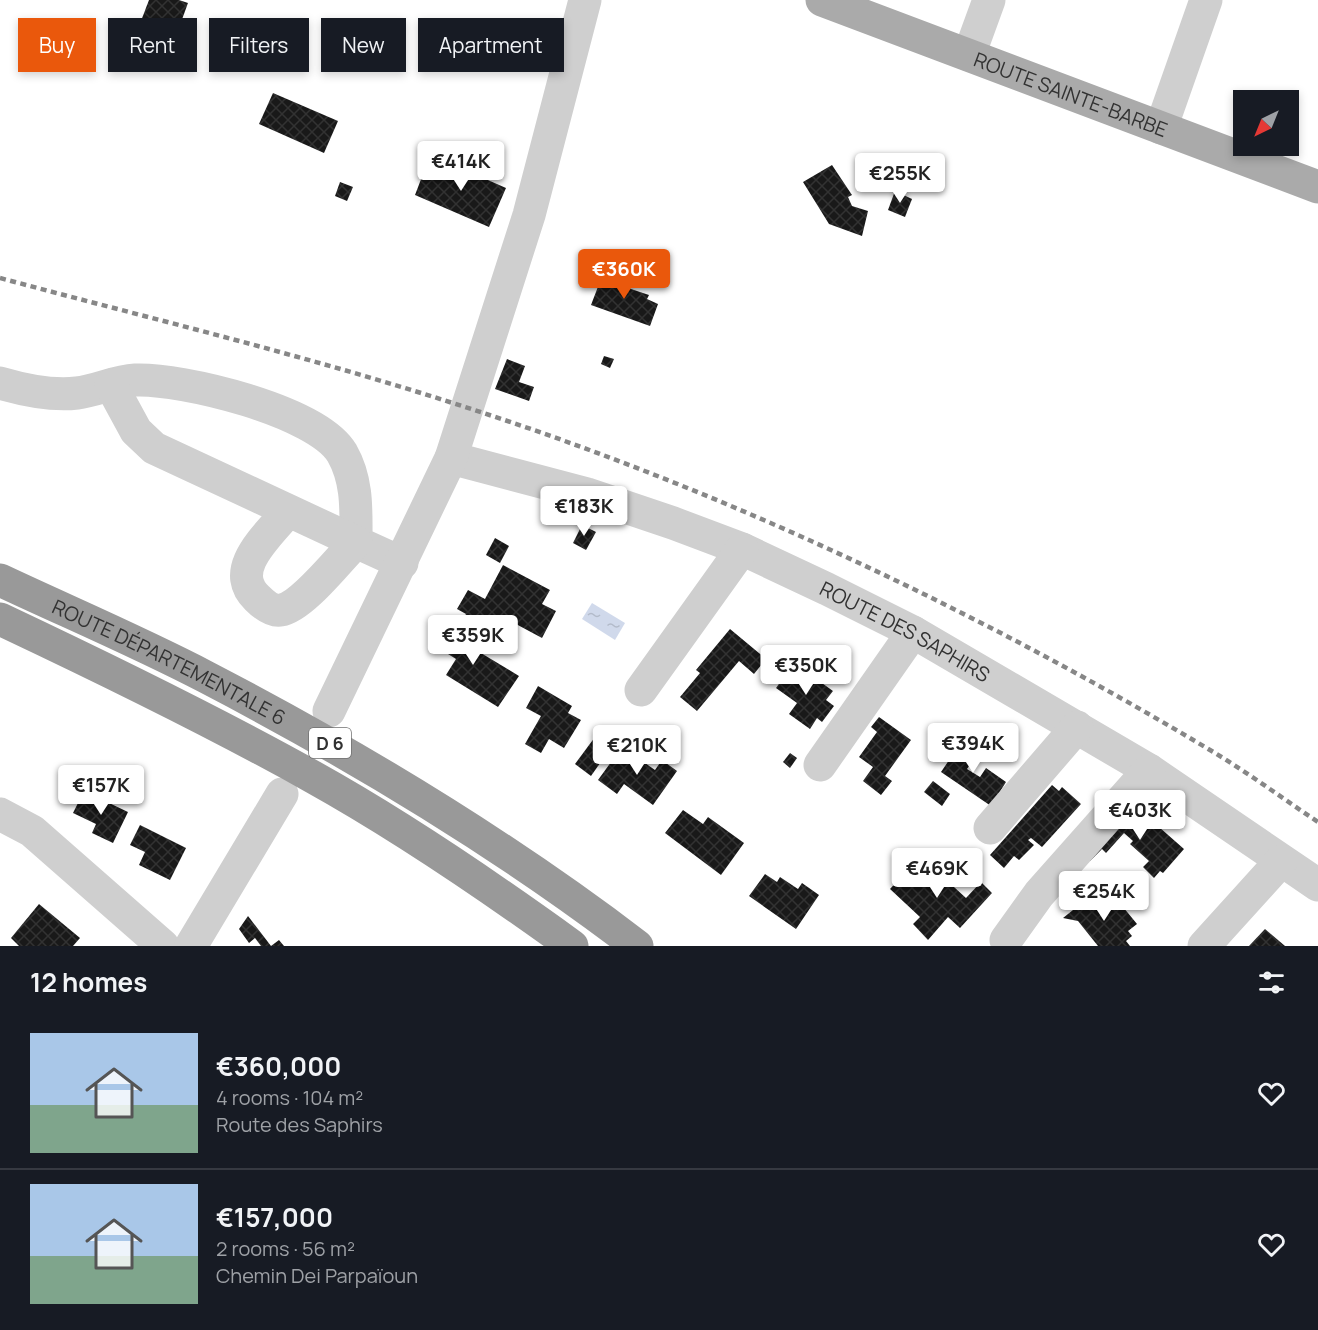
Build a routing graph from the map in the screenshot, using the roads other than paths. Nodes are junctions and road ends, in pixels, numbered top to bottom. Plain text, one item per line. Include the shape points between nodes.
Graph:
1 (585, 0) edge
2 (822, 0) edge
3 (989, 0) edge
4 (1206, 0) edge
5 (969, 55) junction
6 (1161, 128) junction
7 (1318, 187) edge
8 (0, 383) edge
9 (111, 385) junction
10 (451, 458) junction
11 (288, 511) junction
12 (356, 542) junction
13 (742, 549) junction
14 (402, 563) junction
15 (0, 580) edge
16 (0, 619) edge
17 (913, 632) junction
18 (641, 690) dead end
19 (328, 711) dead end
20 (1077, 727) junction
21 (820, 765) dead end
22 (1149, 770) junction
23 (282, 794) dead end
24 (0, 814) edge
25 (990, 828) dead end
26 (1281, 861) junction
27 (1318, 885) edge
28 (1006, 940) dead end
29 (164, 946) edge
30 (190, 946) edge
31 (572, 946) edge
32 (637, 946) edge
33 (1204, 946) edge

1 - 10 street via 529,215
2 - 5 main road, ROUTE SAINTE-BARBE
3 - 5 street
4 - 6 street
5 - 6 main road, ROUTE SAINTE-BARBE
6 - 7 main road, ROUTE SAINTE-BARBE
8 - 9 street via 27,391 76,393
9 - 11 street via 136,431 154,448
9 - 12 street via 134,380 178,383 264,405 314,429 341,451 355,482
10 - 13 street, ROUTE DES SAPHIRS via 587,495
10 - 14 street
11 - 12 street
11 - 12 street via 250,558 244,573 248,590 266,607 280,610 296,603
12 - 14 street
13 - 17 street, ROUTE DES SAPHIRS
13 - 18 street
14 - 19 street
15 - 32 highway, ROUTE DÉPARTEMENTALE 6 / D 6 via 203,675 335,746 477,833
16 - 31 highway, ROUTE DÉPARTEMENTALE 6 / D 6 via 146,688 315,777 469,872
17 - 20 street, ROUTE DES SAPHIRS
17 - 21 street
20 - 22 street, ROUTE DES SAPHIRS
20 - 25 street
22 - 26 street, ROUTE DES SAPHIRS
22 - 28 street via 1039,894
23 - 30 street
24 - 29 street via 32,831
26 - 27 street, ROUTE DES SAPHIRS
26 - 33 street

